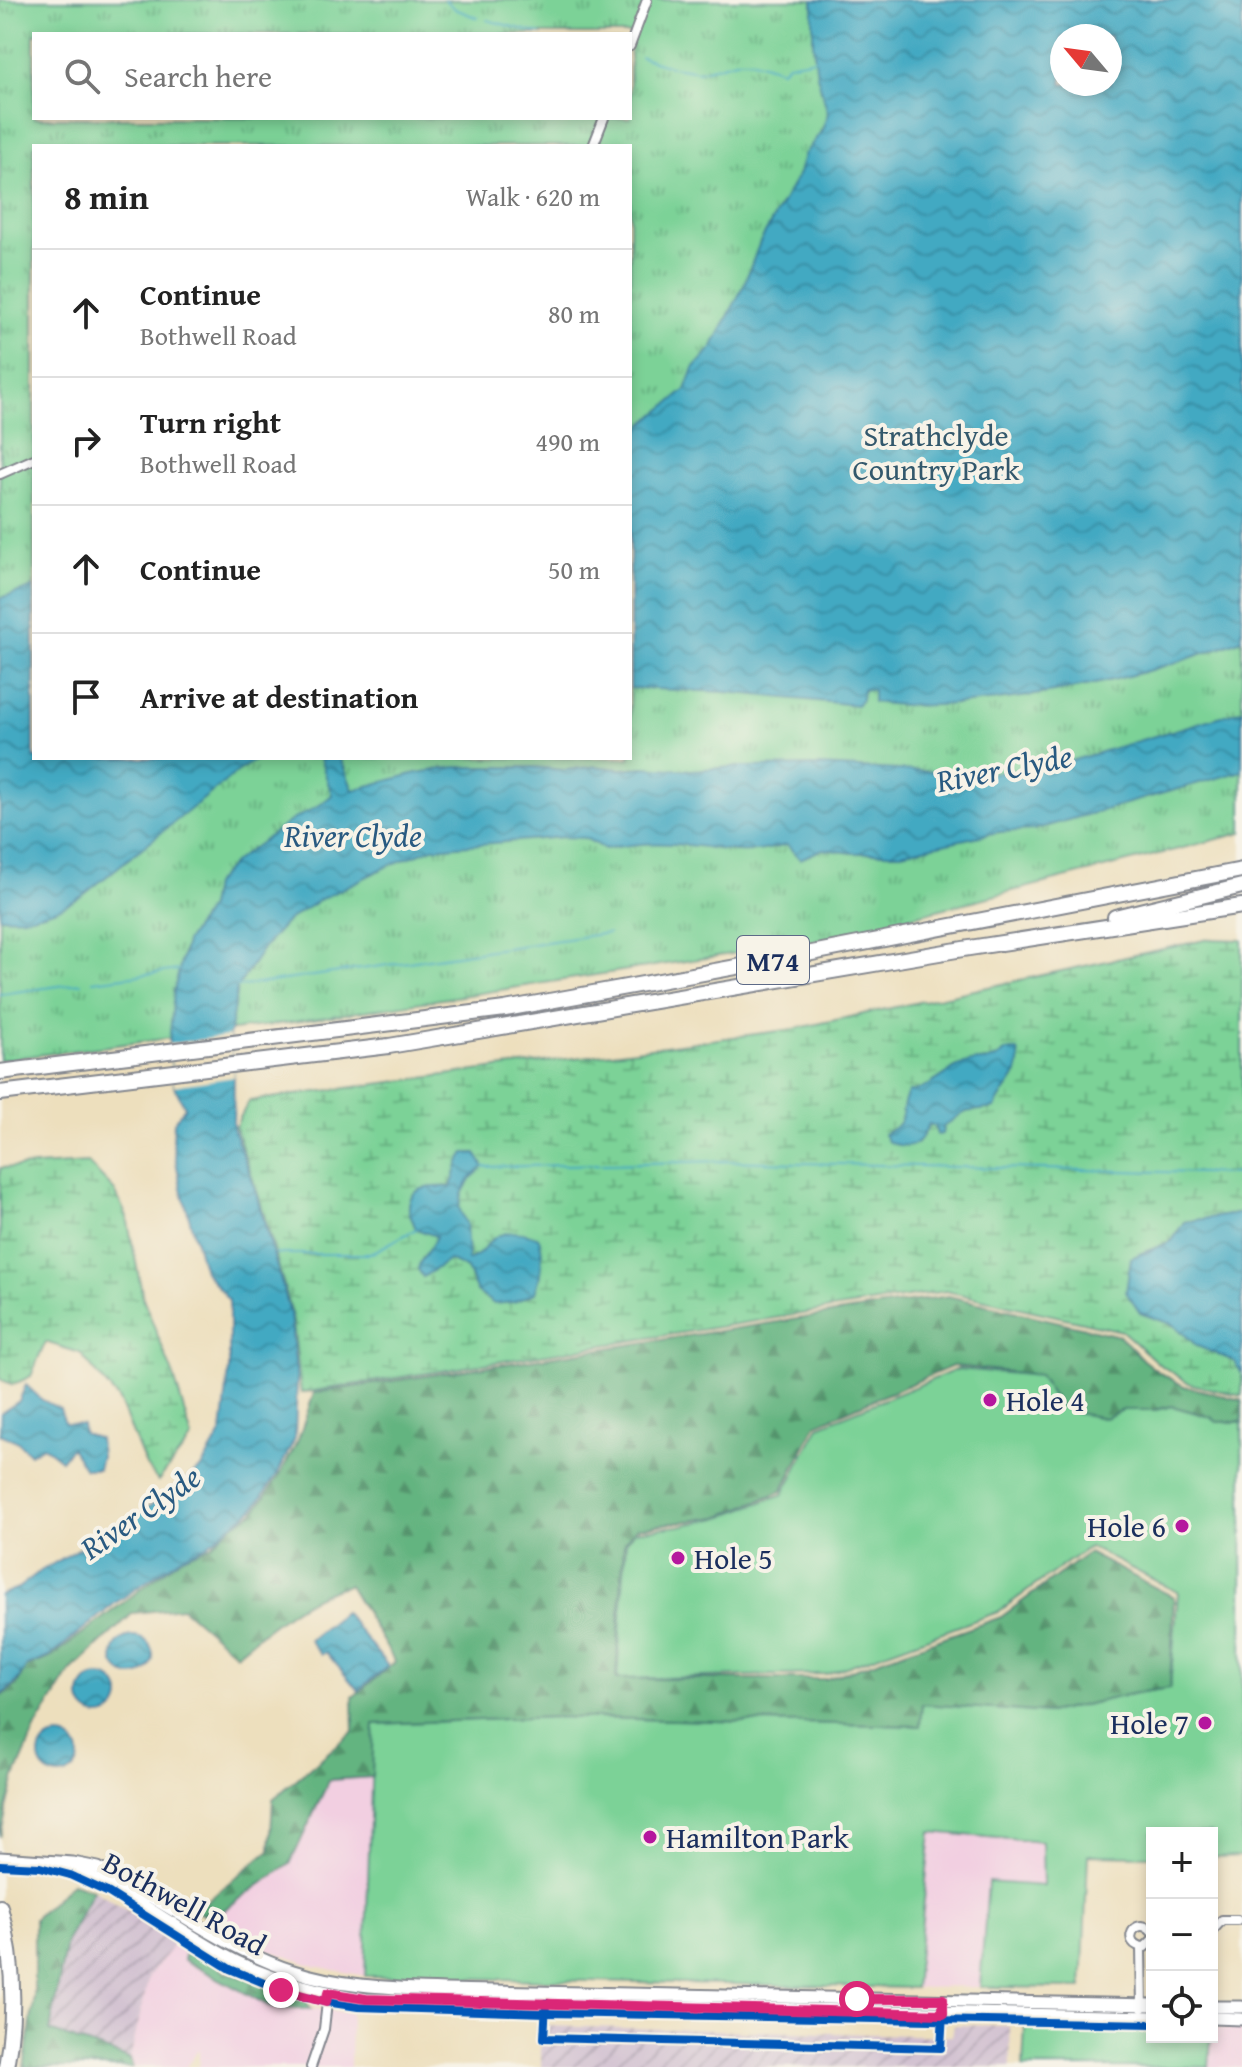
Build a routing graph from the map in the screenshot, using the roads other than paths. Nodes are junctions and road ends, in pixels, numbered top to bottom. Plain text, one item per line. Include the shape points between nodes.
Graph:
1 (647, 0) edge
2 (632, 41) edge
3 (603, 120) edge
4 (595, 143) edge
5 (32, 461) edge
6 (0, 474) edge
7 (1242, 870) edge
8 (1242, 886) edge
9 (1242, 906) edge
10 (1014, 941) junction
11 (0, 1072) edge
12 (0, 1093) edge
13 (0, 1858) edge
14 (48, 1862) junction
15 (0, 1907) edge
16 (1237, 1920) dead end
17 (1218, 1924) edge
18 (1146, 1927) edge
19 (1146, 1946) edge
20 (1141, 1947) junction
21 (328, 1993) junction
22 (943, 1999) junction
23 (1146, 2000) edge
24 (546, 2003) junction
25 (1218, 2007) edge
26 (1242, 2007) edge
27 (1017, 2009) junction
28 (1146, 2011) edge
29 (943, 2014) junction
30 (1218, 2018) edge
31 (1242, 2019) edge
32 (6, 2067) edge
33 (311, 2067) edge

1 - 2 street
3 - 4 street
5 - 6 street
7 - 11 highway, M74 via 505,1009
8 - 10 highway, M74
9 - 10 highway
10 - 12 highway, M74 via 389,1046
13 - 14 main road, Bothwell Road
14 - 21 main road, Bothwell Road via 93,1878 236,1961
14 - 22 main road, Bothwell Road via 98,1868 244,1950 291,1970 369,1986
15 - 32 highway via 12,1983
16 - 17 street
18 - 20 street via 1132,1932 1133,1942
19 - 20 street
20 - 23 street
21 - 24 main road, Bothwell Road via 366,1999
21 - 33 street via 324,2029
22 - 27 main road, Bothwell Road
22 - 29 main road
24 - 29 main road, Bothwell Road
24 - 29 street via 544,2038 941,2048
25 - 26 main road
27 - 28 main road, Bothwell Road
27 - 29 main road, Bothwell Road
30 - 31 main road

